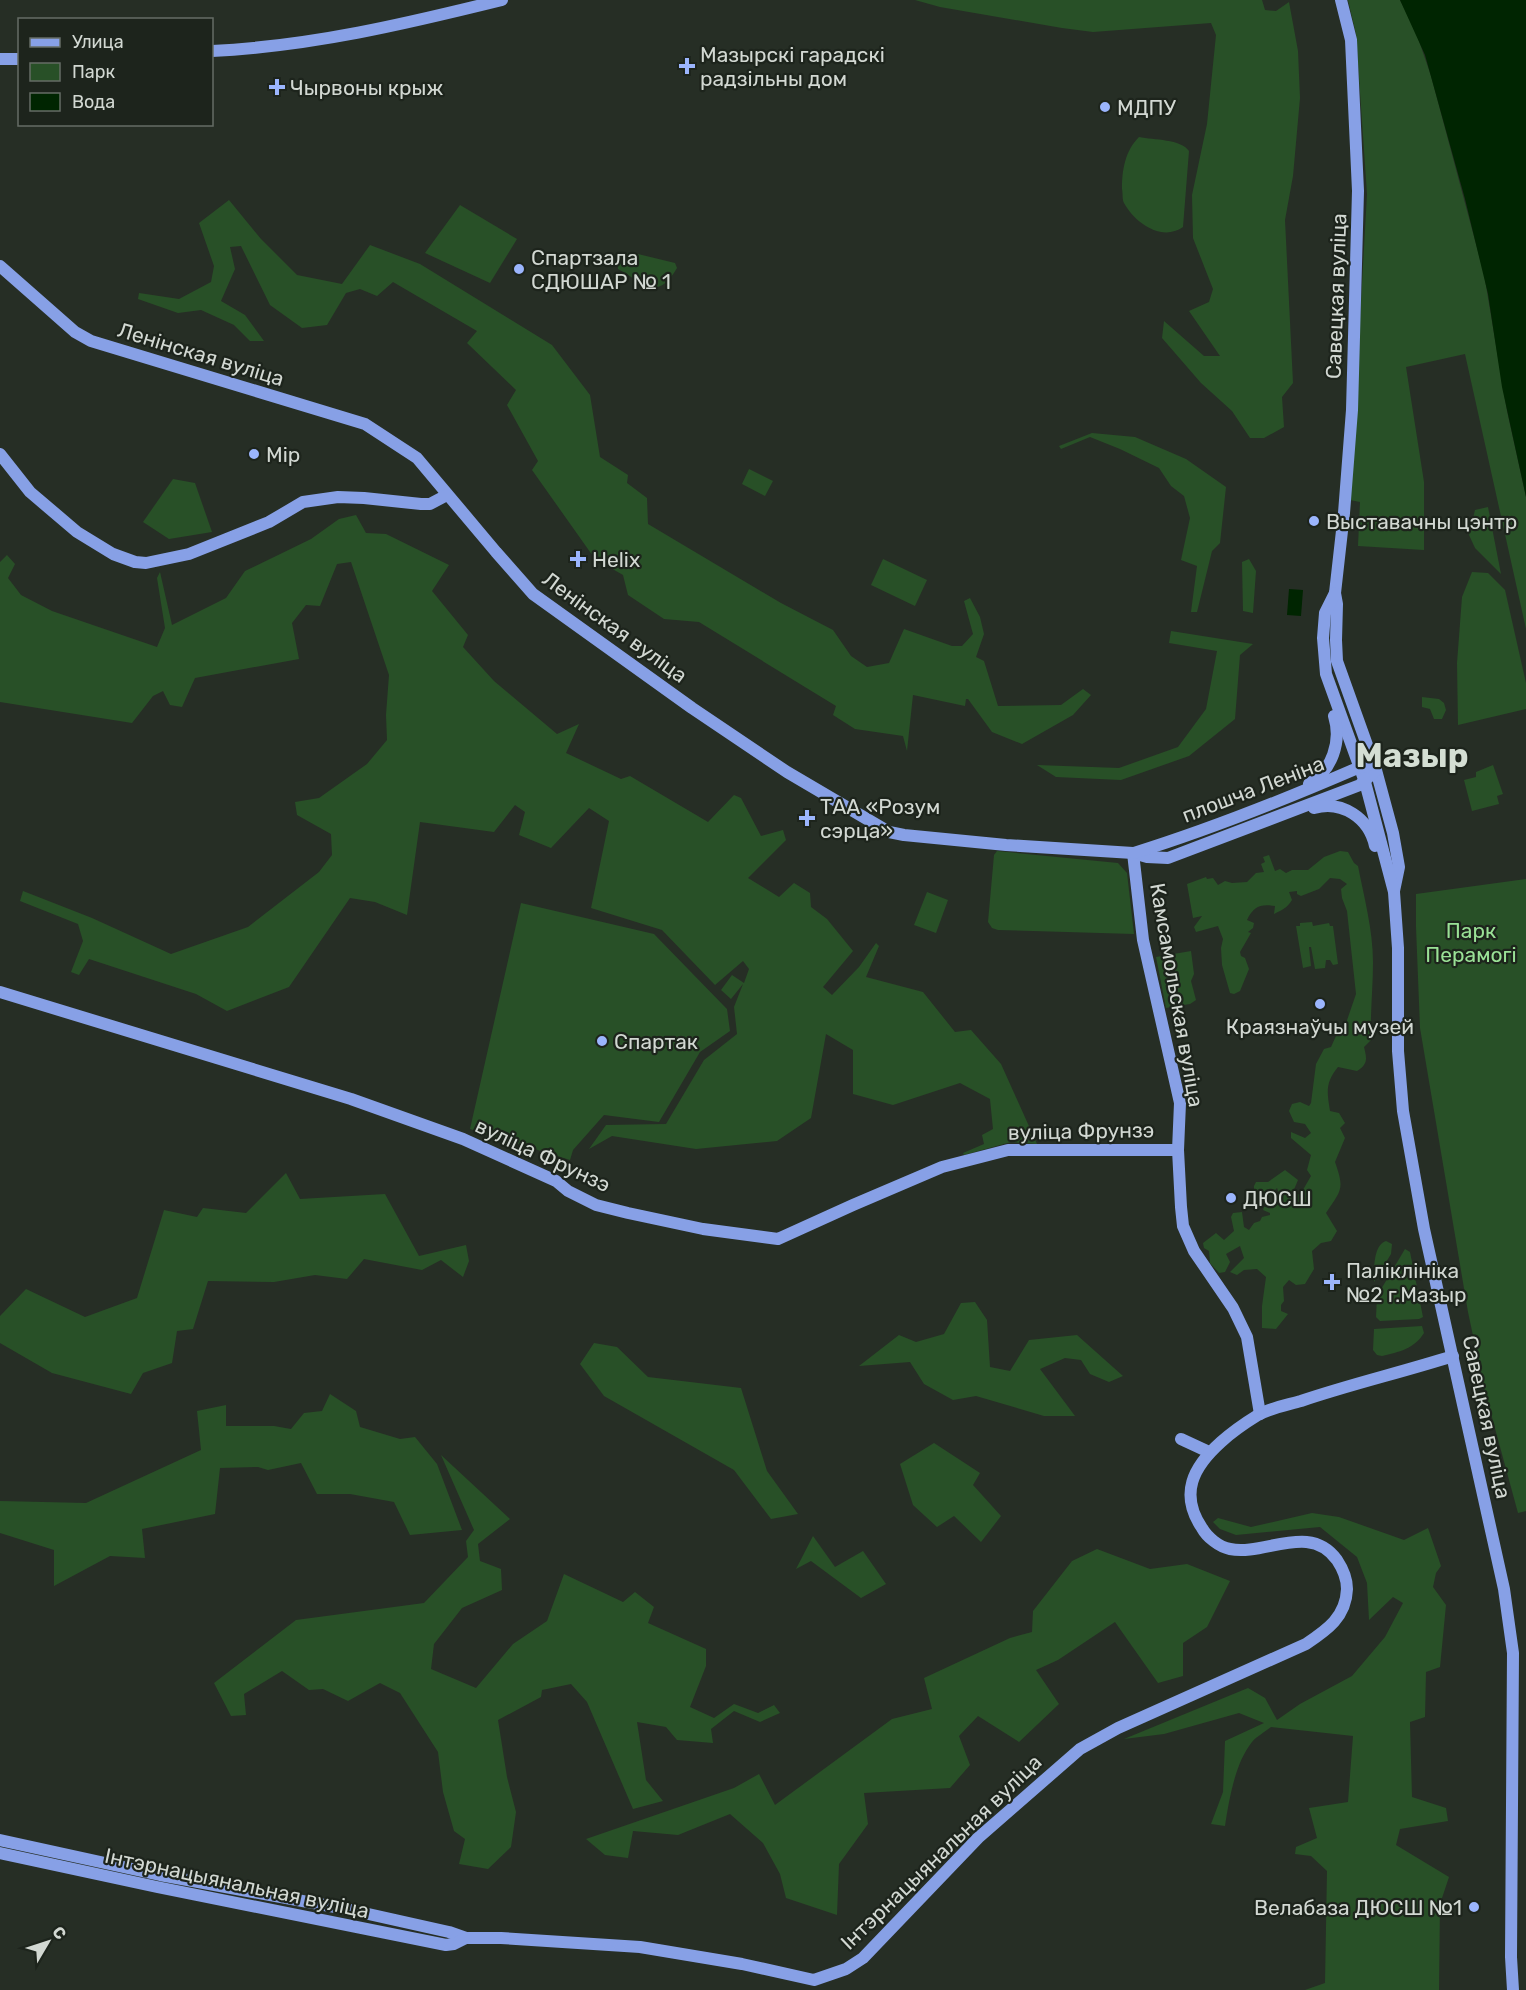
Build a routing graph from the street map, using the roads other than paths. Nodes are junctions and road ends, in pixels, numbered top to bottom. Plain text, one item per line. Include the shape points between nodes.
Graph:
1 (502, 0) edge
2 (1341, 0) edge
3 (213, 51) edge
4 (0, 58) edge
5 (18, 58) edge
6 (0, 266) edge
7 (0, 454) edge
8 (447, 495) junction
9 (1335, 593) junction
10 (1326, 674) junction
11 (1360, 767) junction
12 (1376, 771) junction
13 (1365, 782) junction
14 (1258, 808) junction
15 (1230, 835) junction
16 (1133, 853) junction
17 (1386, 868) junction
18 (1394, 892) junction
19 (0, 992) edge
20 (1178, 1150) junction
21 (1453, 1356) junction
22 (1260, 1414) junction
23 (1181, 1438) dead end
24 (1209, 1452) junction
25 (0, 1840) edge
26 (0, 1853) edge
27 (159, 1881) junction
28 (1513, 1990) edge

1 - 3 main road via 400,26 323,40
2 - 9 main road, Савецкая вуліца via 1351,40 1358,191 1352,410
4 - 5 main road
6 - 8 main road, Ленінская вуліца via 75,332 91,341 365,424 417,458
7 - 8 main road via 30,492 77,532 113,554 135,562 189,554 269,522 303,502 338,497 430,504
8 - 16 main road, Ленінская вуліца via 533,594 786,772 889,832 1005,845
9 - 10 main road, Савецкая вуліца via 1325,613
9 - 12 main road, Савецкая вуліца via 1337,661
10 - 11 main road, Савецкая вуліца
10 - 14 main road via 1337,729 1332,757 1317,779
11 - 12 main road via 1370,766
11 - 13 main road, Савецкая вуліца
11 - 14 main road, плошча Леніна
12 - 13 main road, плошча Леніна
12 - 18 main road, Савецкая вуліца via 1399,867
13 - 15 main road, плошча Леніна
13 - 17 main road, Савецкая вуліца
14 - 16 main road, плошча Леніна
15 - 16 main road, плошча Леніна via 1168,858
15 - 17 main road via 1318,807 1340,807 1367,827 1378,859
16 - 20 main road, Камсамольская вуліца via 1143,940 1180,1103
17 - 18 main road, Савецкая вуліца
18 - 21 main road, Савецкая вуліца via 1403,1111 1424,1229
19 - 20 main road, вуліца Фрунзэ via 351,1100 463,1139 556,1181 596,1204 703,1229 778,1239 942,1167 1008,1150
20 - 22 main road, Камсамольская вуліца via 1184,1226 1194,1251 1233,1308 1247,1337
21 - 22 main road, Інтэрнацыянальная вуліца
21 - 28 main road, Савецкая вуліца via 1504,1589 1513,1653
22 - 24 main road, Інтэрнацыянальная вуліца
23 - 24 main road
24 - 27 main road, Інтэрнацыянальная вуліца via 1198,1467 1189,1501 1207,1537 1230,1549 1304,1541 1335,1557 1343,1570 1347,1597 1331,1628 1306,1644 1118,1728 1080,1749 978,1838 863,1958 846,1969 814,1980 640,1947 466,1938 346,1909
25 - 27 main road, Інтэрнацыянальная вуліца
26 - 27 main road, Інтэрнацыянальная вуліца

